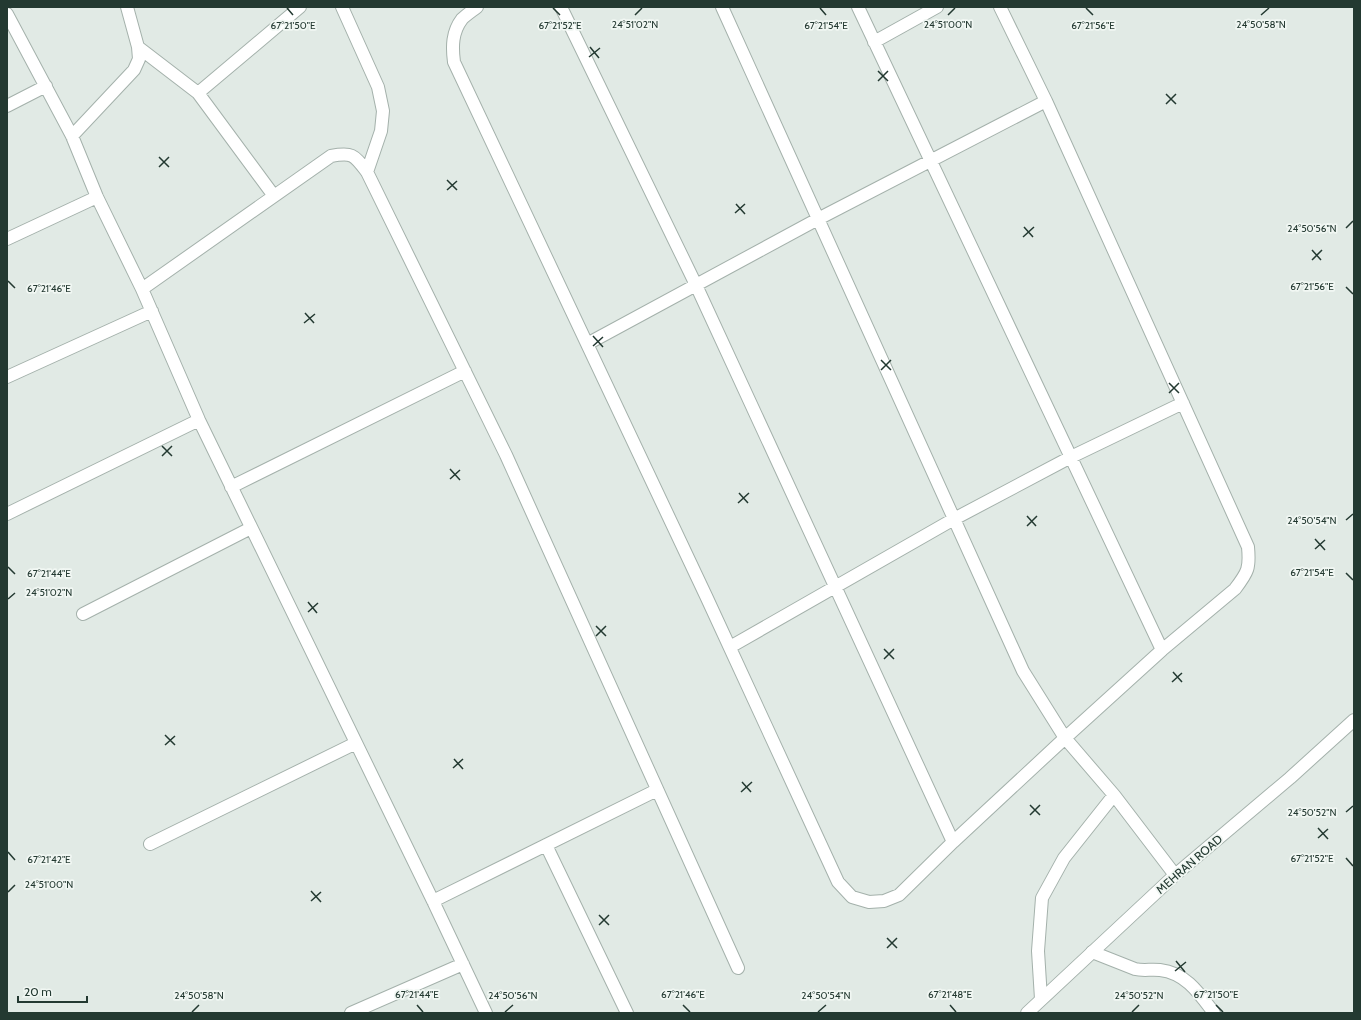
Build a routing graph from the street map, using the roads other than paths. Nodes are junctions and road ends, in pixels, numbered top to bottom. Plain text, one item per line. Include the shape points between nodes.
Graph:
1 (127, 7) edge
2 (300, 7) edge
3 (342, 7) edge
4 (476, 7) edge
5 (562, 7) edge
6 (722, 7) edge
7 (858, 7) edge
8 (937, 7) edge
9 (1000, 7) edge
10 (7, 14) edge
11 (874, 42) junction
12 (138, 47) junction
13 (46, 86) junction
14 (198, 93) junction
15 (1046, 101) junction
16 (7, 106) edge
17 (72, 136) junction
18 (931, 160) junction
19 (367, 172) junction
20 (274, 196) junction
21 (97, 197) junction
22 (818, 219) junction
23 (7, 239) edge
24 (696, 285) junction
25 (142, 289) junction
26 (152, 311) junction
27 (587, 344) junction
28 (465, 371) junction
29 (7, 377) edge
30 (1183, 403) junction
31 (199, 420) junction
32 (1071, 457) junction
33 (231, 487) junction
34 (7, 514) edge
35 (954, 519) junction
36 (251, 528) junction
37 (835, 587) junction
38 (83, 614) dead end
39 (730, 647) junction
40 (1162, 650) junction
41 (1354, 720) edge
42 (1065, 738) junction
43 (356, 743) junction
44 (657, 790) junction
45 (1114, 795) junction
46 (953, 842) junction
47 (150, 844) dead end
48 (546, 845) junction
49 (1175, 875) junction
50 (433, 901) junction
51 (1092, 952) junction
52 (463, 964) junction
53 (738, 968) dead end
54 (1041, 999) junction
55 (351, 1013) edge
56 (486, 1013) edge
57 (627, 1013) edge
58 (1027, 1013) edge
59 (1214, 1013) edge

1 - 12 street
2 - 14 street
3 - 19 street via 378,87 383,111 381,131
4 - 27 street via 462,19 455,34 452,46 454,62
5 - 24 street
6 - 22 street
7 - 11 street
8 - 11 street
9 - 15 street
10 - 13 street
11 - 18 street
12 - 14 street
12 - 17 street via 139,58 134,70
13 - 16 street
13 - 17 street
14 - 20 street
15 - 18 street
15 - 30 street
17 - 21 street
18 - 22 street
18 - 32 street
19 - 20 street via 356,158 346,154 331,156
19 - 28 street
20 - 25 street
21 - 23 street
21 - 25 street
22 - 24 street
22 - 35 street
24 - 27 street
24 - 37 street
25 - 26 street
26 - 29 street
26 - 31 street
27 - 39 street
28 - 33 street
28 - 44 street via 506,454
30 - 32 street
30 - 40 street via 1248,547 1249,567 1235,589
31 - 33 street
31 - 34 street
32 - 35 street
32 - 40 street
33 - 36 street
35 - 37 street
35 - 42 street via 1023,671
36 - 38 street
36 - 43 street
37 - 39 street
37 - 46 street
39 - 46 street via 838,882 852,898 869,902 884,901 900,894
40 - 42 street
41 - 49 street, MEHRAN ROAD
42 - 45 street
42 - 46 street
43 - 47 street
43 - 50 street
44 - 48 street
44 - 53 street
45 - 49 street
45 - 54 street via 1064,858 1042,898 1038,951
48 - 50 street
48 - 57 street
49 - 51 street, MEHRAN ROAD
50 - 52 street
51 - 54 street, MEHRAN ROAD
51 - 59 street via 1135,969 1159,970 1181,977 1194,987
52 - 55 street
52 - 56 street
54 - 58 street, MEHRAN ROAD

